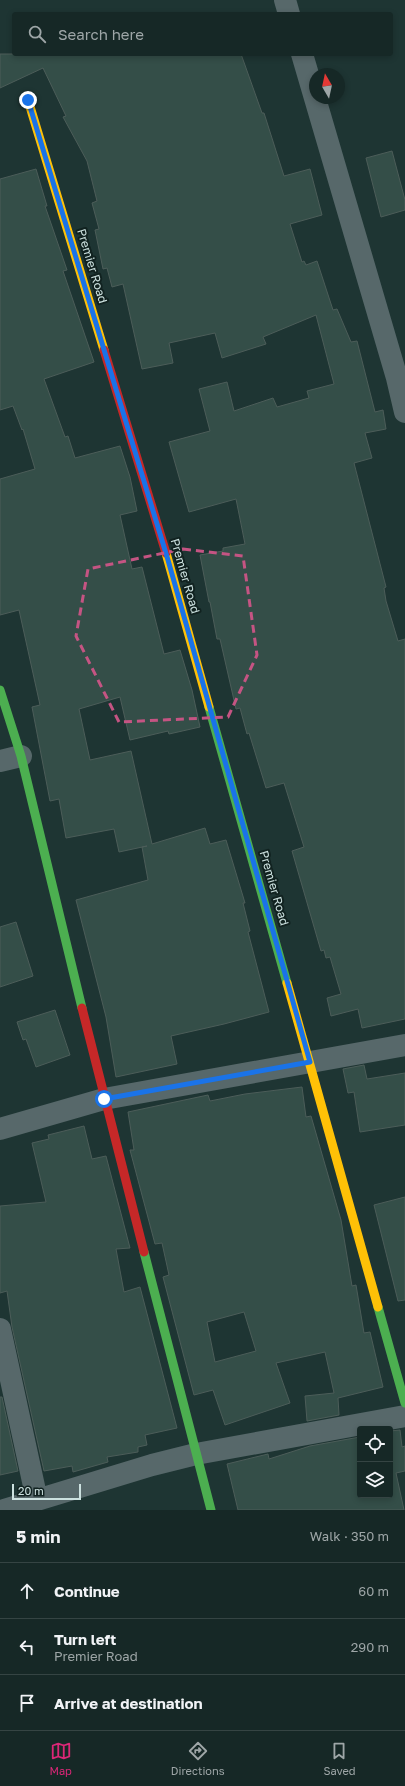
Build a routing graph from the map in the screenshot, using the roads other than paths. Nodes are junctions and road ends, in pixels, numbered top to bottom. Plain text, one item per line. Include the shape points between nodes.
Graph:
1 (285, 0) edge
2 (288, 12) edge
3 (303, 56) edge
4 (28, 100) dead end
5 (405, 412) edge
6 (0, 690) edge
7 (10, 759) edge
8 (405, 1045) edge
9 (310, 1062) junction
10 (104, 1099) junction
11 (0, 1129) edge
12 (0, 1329) edge
13 (405, 1402) edge
14 (405, 1416) edge
15 (196, 1454) junction
16 (37, 1500) junction
17 (4, 1510) edge
18 (211, 1510) edge

1 - 2 street
3 - 5 street
4 - 9 street, Premier Road via 168,560
6 - 7 street
7 - 10 street
8 - 9 street
9 - 10 street
9 - 13 street, Premier Road
10 - 11 street
10 - 15 street
12 - 16 street
14 - 15 street
15 - 16 street
15 - 18 street
16 - 17 street

